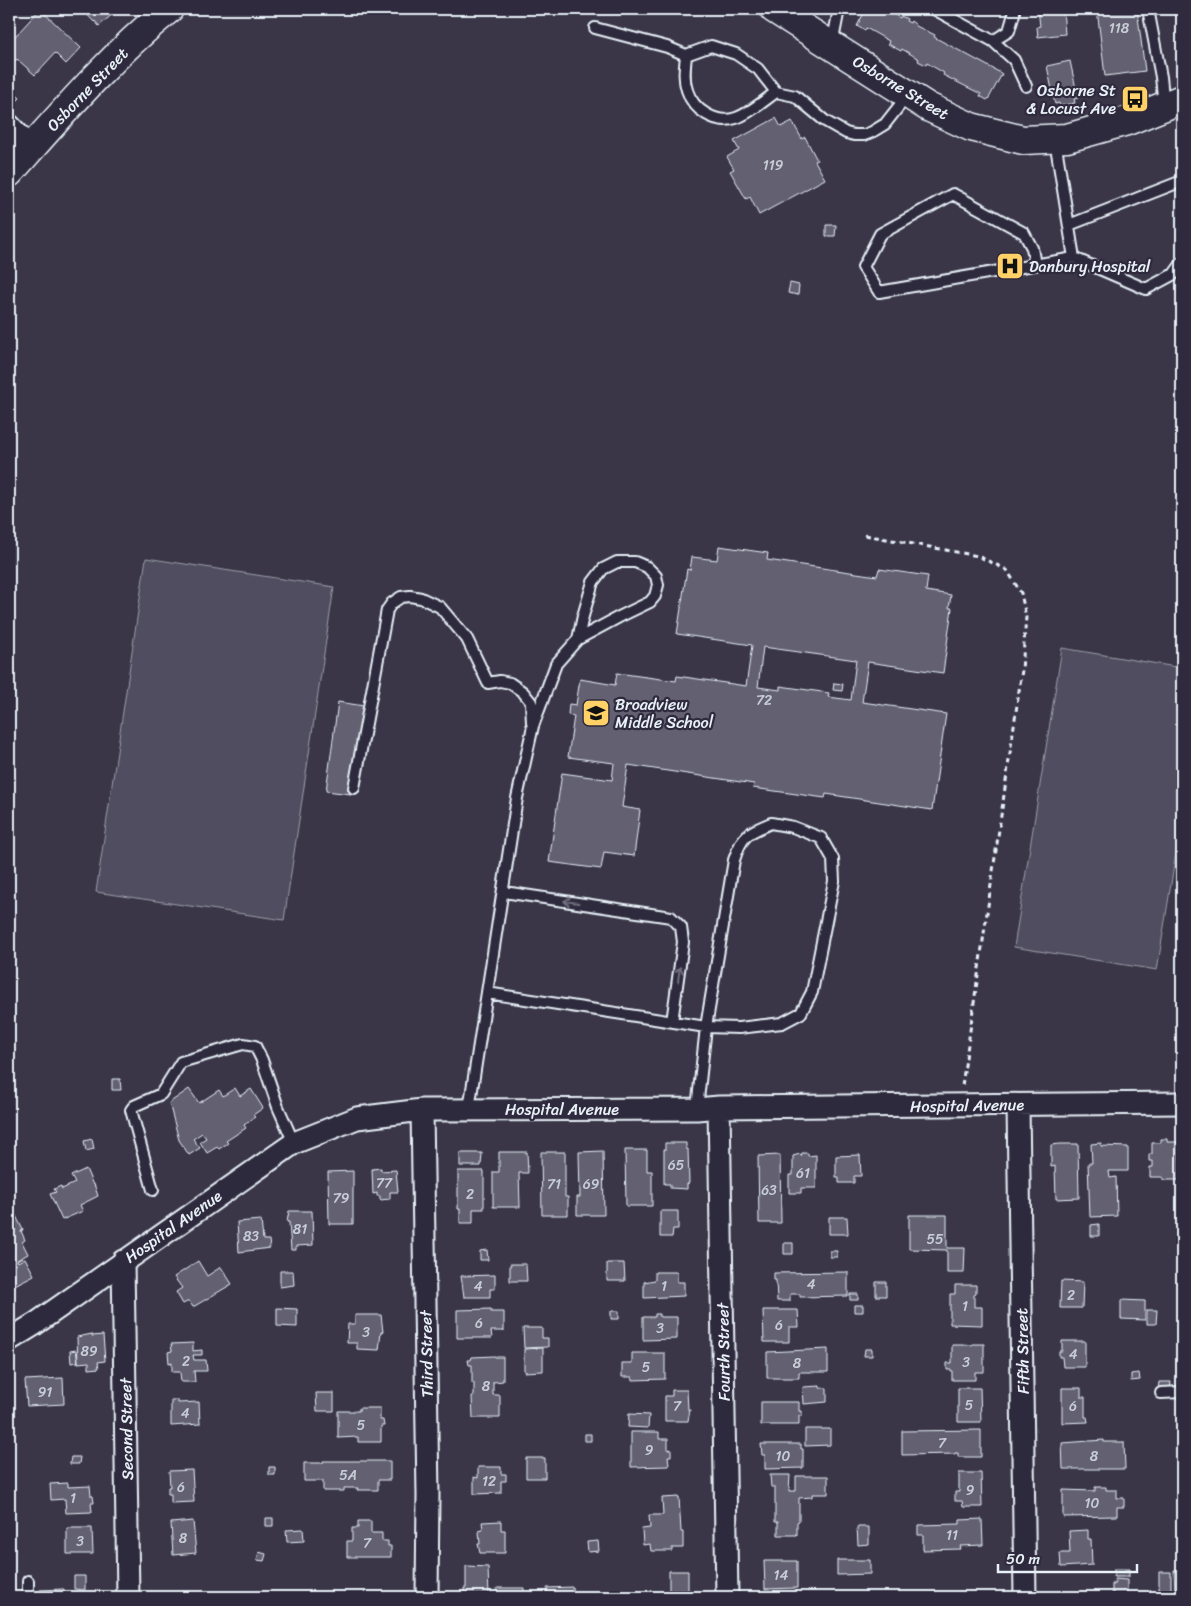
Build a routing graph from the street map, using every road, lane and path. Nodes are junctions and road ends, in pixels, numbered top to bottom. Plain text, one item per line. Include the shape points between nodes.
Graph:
1 (170, 9) edge
2 (774, 9) edge
3 (839, 9) edge
4 (934, 9) edge
5 (1014, 9) edge
6 (1148, 9) edge
7 (595, 28) dead end
8 (993, 41) junction
9 (832, 46) junction
10 (686, 55) junction
11 (1026, 86) dead end
12 (776, 92) junction
13 (910, 94) junction
14 (1173, 103) edge
15 (9, 125) edge
16 (1055, 139) junction
17 (31, 148) junction
18 (9, 173) edge
19 (1182, 181) edge
20 (1069, 226) junction
21 (1074, 258) junction
22 (1182, 262) edge
23 (1035, 265) junction
24 (865, 535) dead end
25 (578, 640) junction
26 (532, 726) junction
27 (354, 788) dead end
28 (504, 892) junction
29 (487, 993) junction
30 (672, 1022) junction
31 (706, 1027) junction
32 (1182, 1102) edge
33 (959, 1105) junction
34 (1018, 1105) junction
35 (719, 1108) junction
36 (469, 1109) junction
37 (697, 1109) junction
38 (422, 1110) junction
39 (294, 1143) junction
40 (153, 1190) dead end
41 (123, 1261) junction
42 (9, 1340) edge
43 (1182, 1392) edge
44 (1161, 1393) dead end
45 (28, 1581) dead end
46 (28, 1597) edge
47 (128, 1597) edge
48 (427, 1597) edge
49 (728, 1597) edge
50 (1025, 1597) edge

1 - 17 main road, Osborne Street via 87,86
2 - 9 main road, Osborne Street
3 - 9 lane
4 - 8 lane
5 - 8 lane via 1010,31
6 - 14 lane via 1161,77
7 - 10 lane
8 - 11 lane via 1014,60
9 - 13 main road, Osborne Street
10 - 12 lane via 711,46 736,54 758,70
10 - 12 lane via 684,75 687,90 702,112 714,118 737,118
12 - 13 lane via 795,96 826,122 854,135 864,135 885,124
13 - 16 main road, Osborne Street via 928,107 972,127 1023,140
14 - 16 main road, Osborne Street via 1127,122
15 - 17 street
16 - 20 lane
17 - 18 main road, Osborne Street
19 - 20 lane
20 - 21 lane
21 - 22 lane via 1146,289 1174,274
21 - 23 lane
23 - 23 lane via 879,292 863,267 880,234 952,194 1024,233 1032,248
24 - 33 path via 978,556 1007,570 1021,593 1026,617 1022,670
25 - 25 lane via 650,602 658,585 656,576 647,566 617,562 603,569 593,582
25 - 26 lane via 556,664
26 - 27 lane via 531,702 510,683 488,683 467,639 440,607 421,598 401,597 387,610
26 - 28 lane via 517,798
28 - 29 lane
30 -> 28 lane via 683,942 681,926 671,918
29 - 30 lane
29 - 36 lane
30 - 31 lane
31 - 31 lane via 739,1028 782,1023 800,1013 812,992 834,881 833,859 821,838 793,827 771,824 751,831 739,844
31 - 37 lane
32 - 34 street, Hospital Avenue
33 - 34 street, Hospital Avenue
33 - 35 street, Hospital Avenue
34 - 50 street, Fifth Street
35 - 37 street, Hospital Avenue
35 - 49 street, Fourth Street
36 - 37 street, Hospital Avenue
36 - 38 street, Hospital Avenue
38 - 39 street, Hospital Avenue via 357,1118
38 - 48 street, Third Street
39 - 40 lane via 255,1046 243,1044 181,1062 160,1094 131,1110
39 - 41 street, Hospital Avenue
41 - 42 street, Hospital Avenue
41 - 47 street, Second Street
43 - 44 lane
45 - 46 lane

